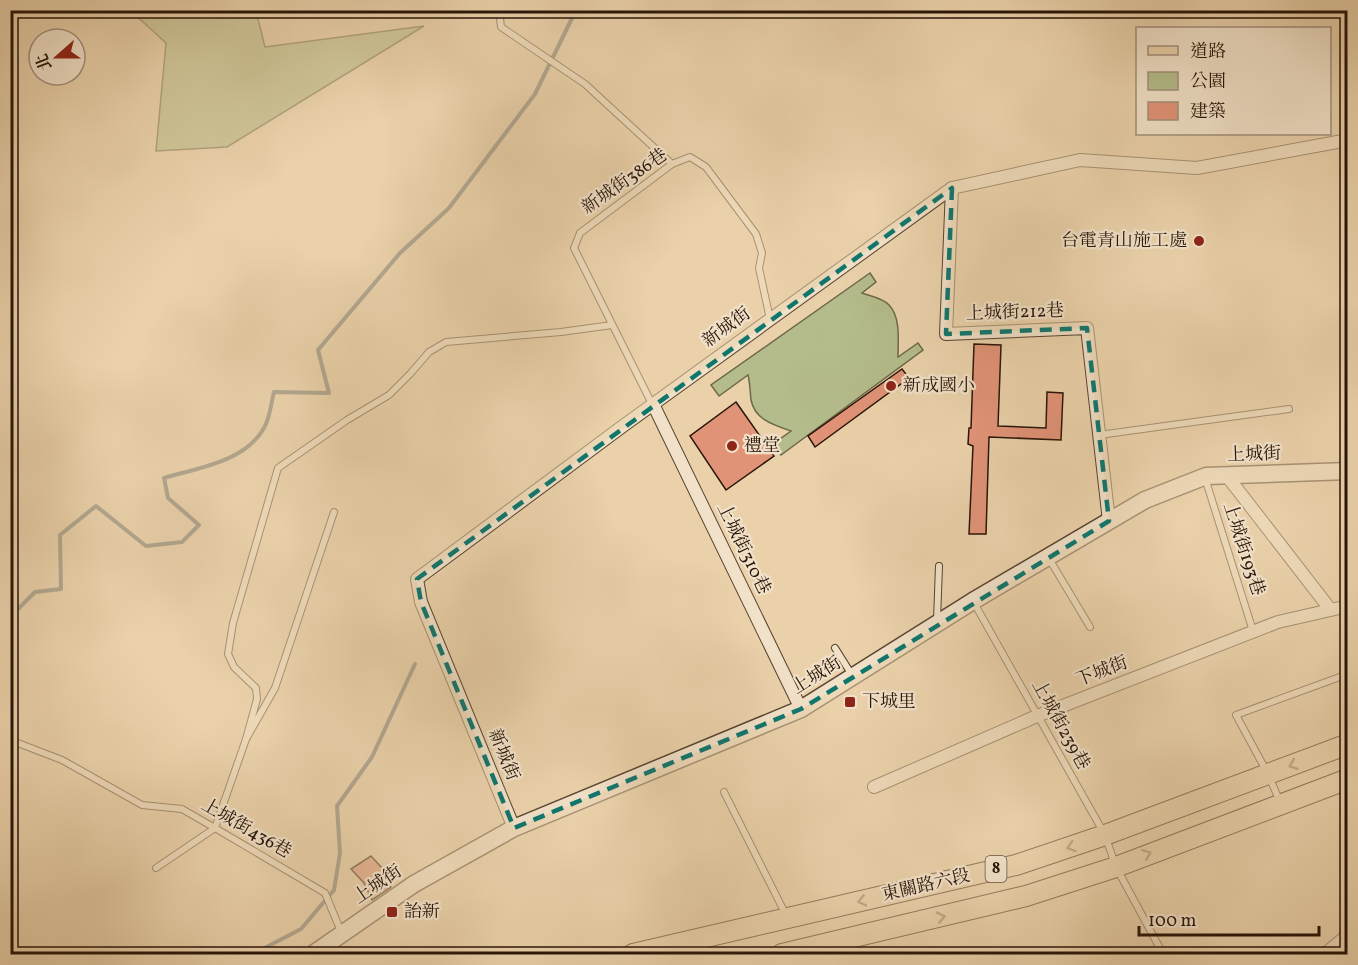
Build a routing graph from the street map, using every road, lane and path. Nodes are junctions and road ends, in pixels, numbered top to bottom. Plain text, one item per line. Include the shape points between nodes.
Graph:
1 (499, 10) edge
2 (1347, 140) edge
3 (672, 164) junction
4 (952, 188) junction
5 (770, 319) junction
6 (612, 325) junction
7 (653, 404) junction
8 (1289, 409) dead end
9 (1099, 435) junction
10 (1347, 471) edge
11 (1206, 476) junction
12 (1227, 476) junction
13 (334, 512) dead end
14 (1109, 521) junction
15 (1048, 557) junction
16 (939, 566) dead end
17 (973, 601) junction
18 (1347, 606) edge
19 (1330, 609) junction
20 (937, 623) junction
21 (1090, 627) dead end
22 (1253, 632) junction
23 (835, 648) dead end
24 (1347, 674) edge
25 (854, 676) junction
26 (801, 709) junction
27 (1037, 716) junction
28 (246, 739) junction
29 (10, 740) edge
30 (1347, 744) edge
31 (1268, 774) junction
32 (1347, 779) edge
33 (874, 787) dead end
34 (724, 792) dead end
35 (1281, 803) junction
36 (215, 828) junction
37 (514, 828) junction
38 (1105, 835) junction
39 (1116, 867) junction
40 (156, 868) dead end
41 (788, 919) junction
42 (342, 934) junction
43 (1347, 935) edge
44 (313, 954) edge
45 (633, 954) edge
46 (782, 954) edge
47 (1163, 954) edge
48 (1325, 954) edge

1 - 3 lane via 501,27 585,84
2 - 4 street, 新城街 via 1197,168 1080,160
3 - 5 lane, 新城街386巷 via 690,158 706,166 756,234
3 - 6 lane, 新城街386巷 via 580,233 574,248
4 - 5 street, 新城街
4 - 9 street, 上城街212巷 via 946,334 1087,328
5 - 7 street, 新城街
6 - 7 lane, 新城街386巷
6 - 28 lane via 446,342 429,352 389,395 278,468 233,623 228,654 234,667 256,688 257,699
7 - 26 street, 上城街310巷
7 - 37 street, 新城街 via 417,579 421,602
8 - 9 lane
9 - 14 street, 上城街212巷
10 - 12 street, 上城街
11 - 12 street, 上城街
11 - 14 street, 上城街 via 1146,500
11 - 22 lane, 上城街193巷
12 - 19 street
13 - 28 lane via 275,688
14 - 15 street, 上城街
15 - 17 street, 上城街
15 - 21 lane
16 - 20 lane
17 - 20 street, 上城街
17 - 27 lane, 上城街239巷
18 - 19 street, 下城街
19 - 22 street, 下城街
20 - 25 street, 上城街
22 - 27 street, 下城街
23 - 25 lane
24 - 31 lane via 1236,716
25 - 26 street, 上城街
26 - 37 street, 上城街
27 - 33 street, 下城街
27 - 38 lane, 上城街239巷
28 - 36 lane
29 - 36 lane, 上城街436巷 via 62,760 142,805 182,808
30 -> 31 main road, 東關路六段 / 8
31 - 35 lane
31 - 38 main road, 東關路六段 / 8
32 - 35 main road, 東關路六段 / 8
34 - 41 lane
39 -> 35 main road, 東關路六段 / 8
36 - 40 lane
36 - 42 lane, 上城街436巷 via 325,893
37 - 42 street, 上城街 via 414,884
38 - 39 lane, 上城街239巷
38 -> 41 main road, 東關路六段 / 8 via 1016,865
46 -> 39 main road, 東關路六段 / 8 via 1026,896
39 - 47 lane, 上城街239巷
41 - 45 main road, 東關路六段 / 8
42 - 44 street, 上城街
43 - 48 street

